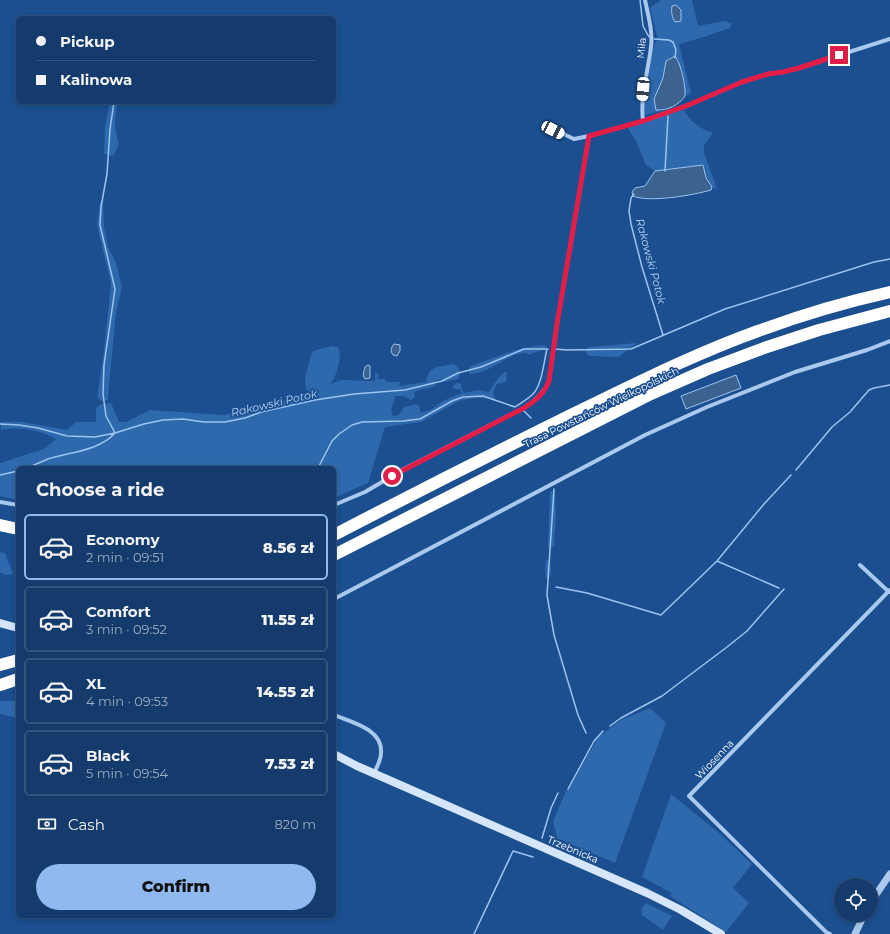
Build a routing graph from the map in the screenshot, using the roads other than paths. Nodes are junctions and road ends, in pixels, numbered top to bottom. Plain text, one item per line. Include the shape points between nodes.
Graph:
1 (645, 0) edge
2 (890, 38) edge
3 (643, 121) junction
4 (553, 130) dead end
5 (589, 136) junction
6 (890, 292) edge
7 (890, 311) edge
8 (890, 341) edge
9 (0, 502) edge
10 (336, 504) edge
11 (16, 505) edge
12 (0, 525) edge
13 (16, 529) edge
14 (0, 532) edge
15 (336, 534) edge
16 (16, 536) edge
17 (336, 554) edge
18 (860, 565) dead end
19 (889, 592) edge
20 (336, 597) edge
21 (0, 623) edge
22 (16, 627) edge
23 (16, 661) edge
24 (0, 665) edge
25 (16, 680) edge
26 (0, 686) edge
27 (16, 687) edge
28 (336, 716) edge
29 (338, 758) edge
30 (374, 773) junction
31 (890, 874) edge
32 (878, 892) edge
33 (861, 922) edge
34 (720, 934) edge
35 (830, 934) edge
36 (855, 934) edge

1 - 3 street, Miła via 651,36 641,107
2 - 3 street via 799,68 742,82
3 - 5 street
4 - 5 street via 574,139
5 - 10 street via 547,387 524,408 404,469 365,492
6 - 15 highway, Trasa Powstańców Wielkopolskich via 813,312 702,353 533,433
7 - 17 highway, Trasa Powstańców Wielkopolskich via 819,330 708,369 638,401
8 - 20 street via 795,372 645,435
9 - 11 street
12 - 13 highway
14 - 16 highway
18 - 19 street, Wiosenna
19 - 35 street, Wiosenna via 689,796
21 - 22 main road
23 - 24 highway
25 - 26 highway
26 - 27 highway
28 - 30 street via 376,735 381,753
29 - 30 main road, Trzebnicka
30 - 34 main road, Trzebnicka via 647,893
31 - 32 street
33 - 36 street

